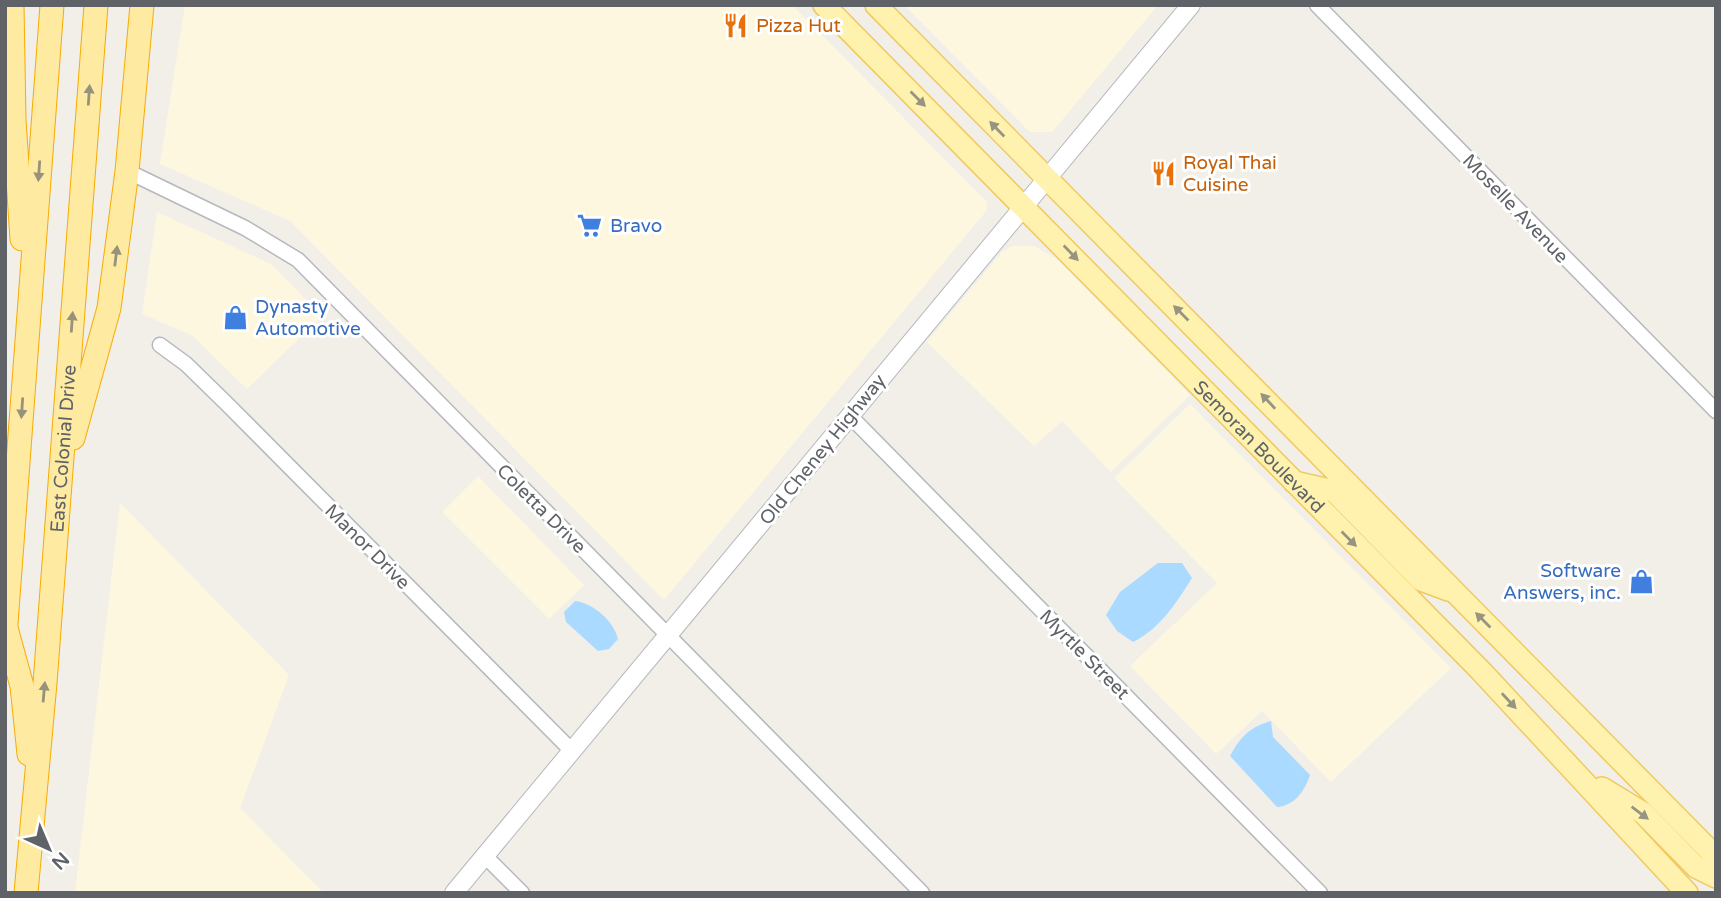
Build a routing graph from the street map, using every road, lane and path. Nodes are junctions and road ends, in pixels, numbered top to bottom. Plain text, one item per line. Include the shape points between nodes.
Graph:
1 (12, 5) edge
2 (52, 5) edge
3 (96, 5) edge
4 (142, 5) edge
5 (824, 5) edge
6 (876, 5) edge
7 (1191, 5) edge
8 (1317, 5) edge
9 (127, 171) junction
10 (1044, 178) junction
11 (1023, 204) junction
12 (28, 316) junction
13 (160, 345) dead end
14 (1716, 411) edge
15 (850, 416) junction
16 (1294, 482) junction
17 (59, 488) junction
18 (1456, 593) junction
19 (6, 632) edge
20 (669, 636) junction
21 (572, 751) junction
22 (1582, 777) junction
23 (35, 809) junction
24 (485, 856) junction
25 (1716, 857) edge
26 (1716, 877) edge
27 (26, 893) edge
28 (454, 893) edge
29 (522, 893) edge
30 (922, 893) edge
31 (1320, 893) edge
32 (1687, 893) edge

1 - 12 highway via 14,120
2 -> 12 highway
17 -> 3 highway, East Colonial Drive
4 - 9 highway
5 -> 11 main road, Semoran Boulevard
10 -> 6 main road, Semoran Boulevard
7 - 10 street, Old Cheney Highway
8 - 14 street, Moselle Avenue
17 -> 9 highway via 109,308
9 - 20 street, Coletta Drive via 230,220 298,260
10 - 11 street, Old Cheney Highway
18 -> 10 main road, Semoran Boulevard
11 - 15 street, Old Cheney Highway
11 -> 16 main road, Semoran Boulevard
12 -> 19 highway
13 - 21 street, Manor Drive via 227,404
15 - 20 street, Old Cheney Highway
15 - 31 street, Myrtle Street
16 - 18 main road via 1334,491 1421,580
16 -> 22 main road, Semoran Boulevard
23 -> 17 highway, East Colonial Drive
25 -> 18 main road, Semoran Boulevard
19 - 23 highway via 22,687
20 - 21 street, Old Cheney Highway
20 - 30 street, Coletta Drive
21 - 24 street, Old Cheney Highway
22 -> 26 main road via 1643,813 1696,867
22 - 32 main road, Semoran Boulevard
23 - 27 highway, East Colonial Drive
24 - 28 street, Old Cheney Highway
24 - 29 street

